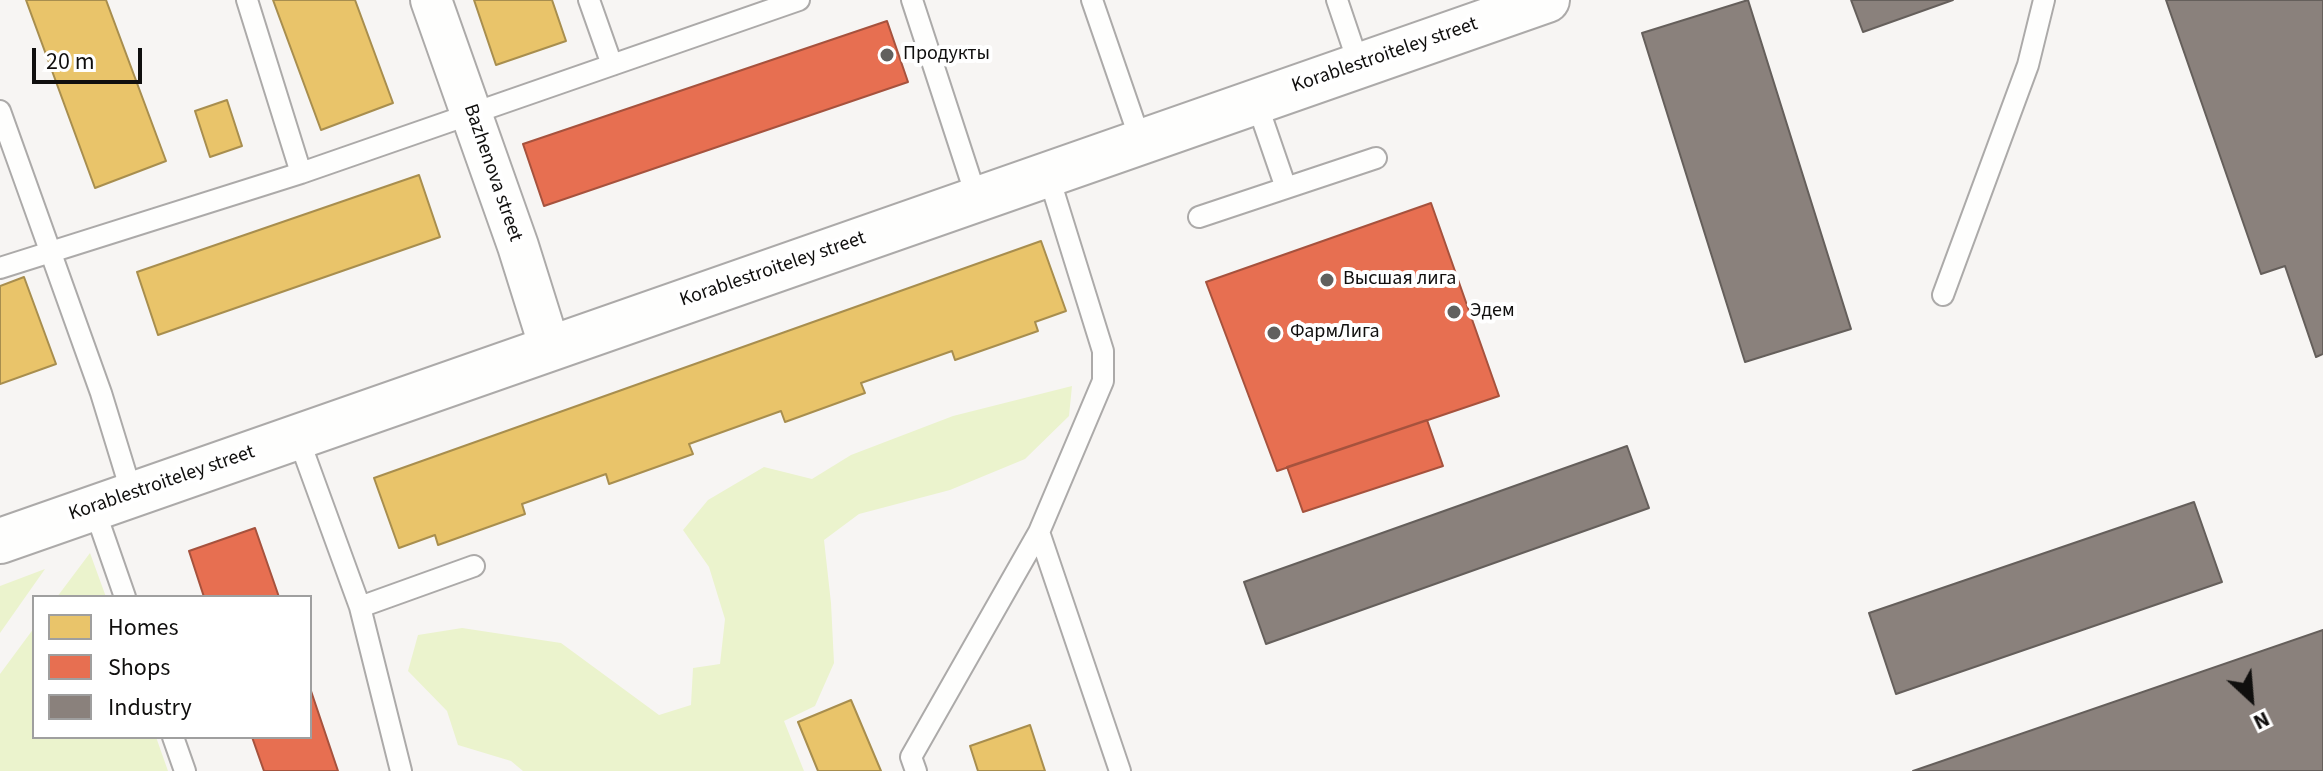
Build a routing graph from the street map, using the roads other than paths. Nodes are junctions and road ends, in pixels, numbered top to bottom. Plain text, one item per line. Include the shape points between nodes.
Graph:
1 (247, 0) edge
2 (431, 0) edge
3 (589, 0) edge
4 (799, 0) edge
5 (1092, 0) edge
6 (1337, 0) edge
7 (1547, 0) edge
8 (2044, 0) edge
9 (917, 1) edge
10 (612, 65) junction
11 (1359, 65) junction
12 (1256, 101) junction
13 (0, 111) edge
14 (471, 114) junction
15 (1141, 142) junction
16 (1376, 158) dead end
17 (301, 173) junction
18 (1048, 174) junction
19 (1286, 188) junction
20 (977, 199) junction
21 (1199, 217) dead end
22 (50, 251) junction
23 (0, 268) edge
24 (1943, 295) dead end
25 (550, 348) junction
26 (298, 437) junction
27 (113, 501) junction
28 (1039, 532) junction
29 (0, 541) edge
30 (474, 566) dead end
31 (125, 595) edge
32 (360, 607) junction
33 (174, 739) edge
34 (185, 771) edge
35 (401, 771) edge
36 (916, 771) edge
37 (1120, 771) edge

1 - 17 lane
2 - 14 street, Bazhenova street
3 - 10 lane
4 - 10 lane
5 - 15 lane
6 - 11 lane
7 - 11 street, Korablestroiteley street
8 - 24 lane via 2028,65
9 - 20 lane
10 - 14 lane
11 - 12 street, Korablestroiteley street
12 - 15 street, Korablestroiteley street
12 - 19 lane
13 - 22 lane
14 - 17 lane
14 - 25 street, Bazhenova street
15 - 18 street, Korablestroiteley street
16 - 19 lane
17 - 22 lane
18 - 20 street, Korablestroiteley street
18 - 28 lane via 1103,351 1103,381
19 - 21 lane
20 - 25 street, Korablestroiteley street
22 - 23 lane
22 - 27 lane via 101,393
25 - 26 street, Korablestroiteley street
26 - 27 street, Korablestroiteley street
26 - 32 lane
27 - 29 street, Korablestroiteley street
27 - 31 lane
28 - 36 lane via 911,757
28 - 37 lane
30 - 32 lane
32 - 35 lane
33 - 34 lane

